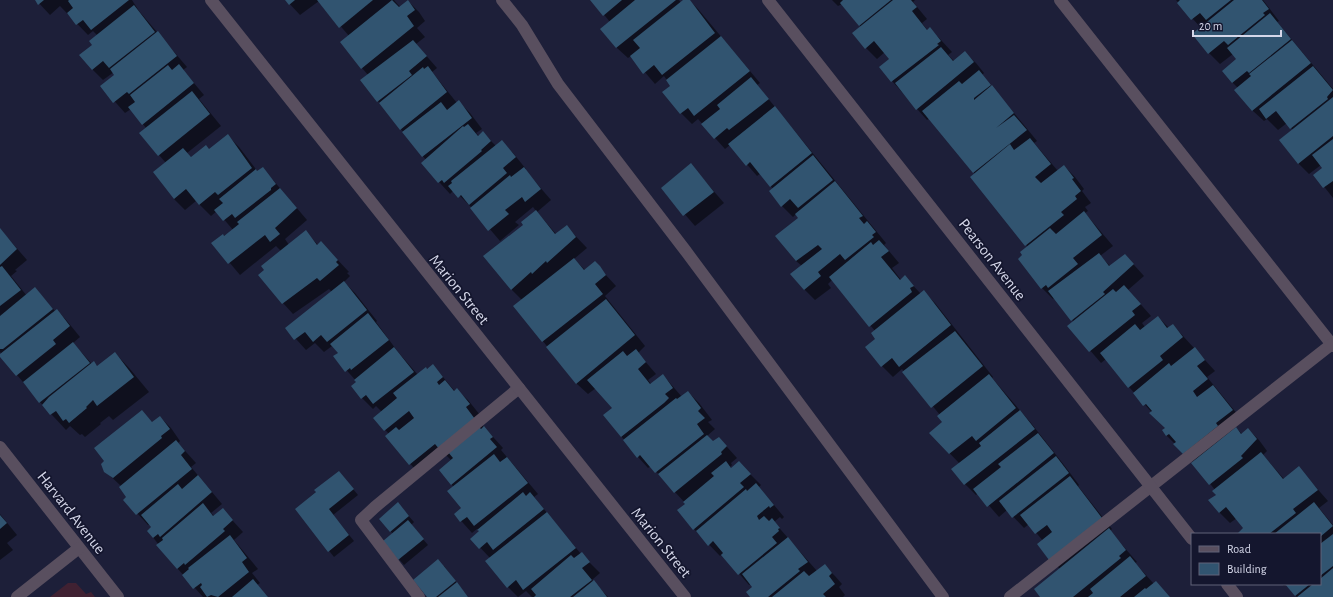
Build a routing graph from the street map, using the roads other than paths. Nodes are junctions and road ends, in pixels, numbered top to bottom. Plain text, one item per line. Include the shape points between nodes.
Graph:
1 (211, 0) edge
2 (502, 0) edge
3 (768, 0) edge
4 (1060, 0) edge
5 (1332, 345) edge
6 (519, 388) junction
7 (0, 447) edge
8 (1151, 486) junction
9 (1191, 538) edge
10 (79, 548) junction
11 (1228, 585) edge
12 (17, 597) edge
13 (118, 597) edge
14 (418, 597) edge
15 (685, 597) edge
16 (943, 597) edge
17 (1010, 597) edge
18 (1237, 597) edge

1 - 6 street, Marion Street
2 - 16 street via 522,25 558,84
3 - 8 street, Pearson Avenue
4 - 5 street
5 - 8 street
6 - 14 street via 361,520
6 - 15 street, Marion Street
7 - 10 street, Harvard Avenue
8 - 9 street, Pearson Avenue
8 - 17 street
10 - 12 street
10 - 13 street, Harvard Avenue
11 - 18 street

